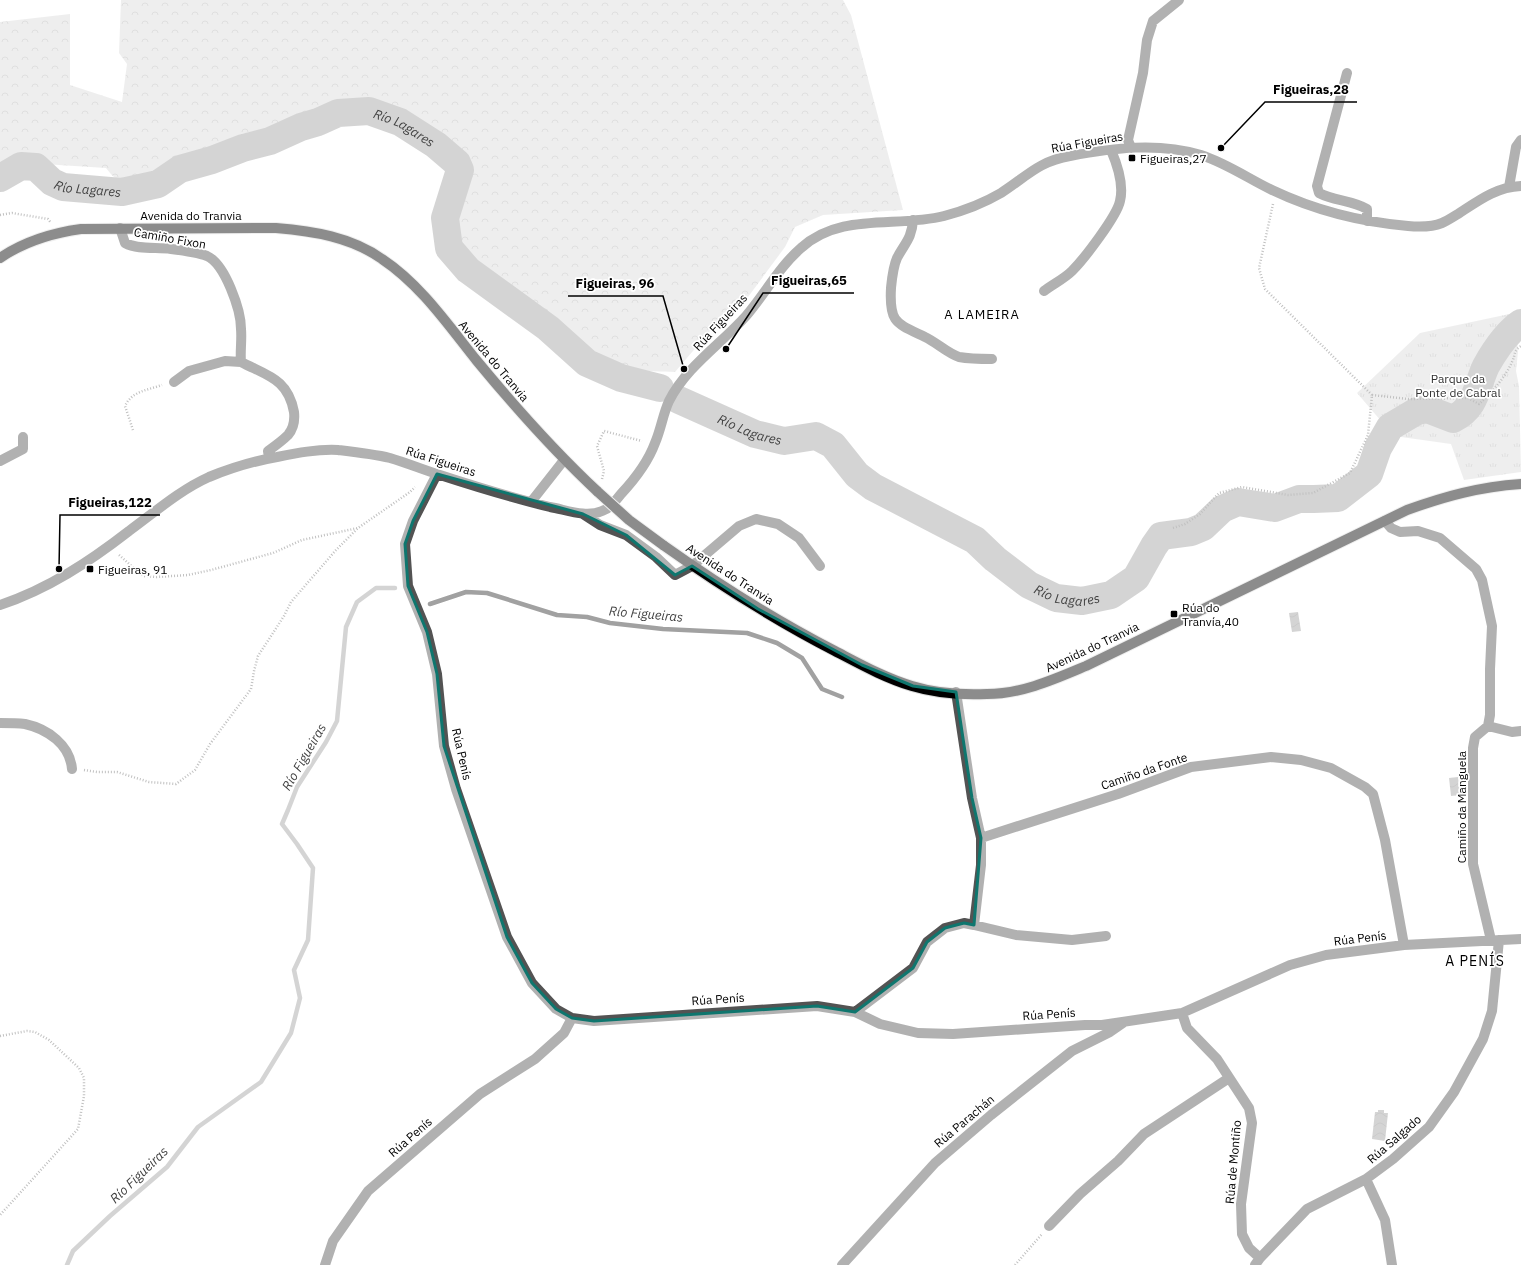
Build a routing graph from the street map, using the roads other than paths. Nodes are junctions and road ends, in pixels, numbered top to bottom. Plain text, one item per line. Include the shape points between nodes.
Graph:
1 (1179, 0) edge
2 (1346, 73) dead end
3 (1521, 140) edge
4 (1132, 148) junction
5 (1111, 150) junction
6 (1509, 186) junction
7 (1521, 186) edge
8 (913, 220) junction
9 (1367, 221) junction
10 (120, 228) junction
11 (0, 258) edge
12 (1044, 290) dead end
13 (992, 359) dead end
14 (241, 362) junction
15 (174, 382) road end
16 (23, 436) dead end
17 (269, 458) junction
18 (564, 460) junction
19 (0, 461) edge
20 (435, 478) junction
21 (1521, 484) edge
22 (530, 502) junction
23 (582, 514) junction
24 (1385, 521) junction
25 (692, 566) junction
26 (820, 566) dead end
27 (0, 605) edge
28 (956, 692) junction
29 (0, 723) edge
30 (1488, 726) junction
31 (1521, 731) edge
32 (72, 769) road end
33 (982, 838) junction
34 (974, 925) junction
35 (1106, 936) dead end
36 (1521, 939) edge
37 (1495, 940) junction
38 (1404, 945) junction
39 (855, 1012) junction
40 (1182, 1013) junction
41 (572, 1018) junction
42 (1124, 1022) junction
43 (1229, 1078) junction
44 (1366, 1179) junction
45 (1049, 1226) road end
46 (1258, 1261) edge
47 (325, 1265) edge
48 (842, 1265) edge
49 (1392, 1265) edge

1 - 4 street via 1153,21 1128,140
2 - 9 street via 1317,186 1319,193 1323,195 1358,204 1367,209
3 - 6 street via 1516,148
4 - 5 street, Rúa Figueiras
4 - 9 street, Rúa Figueiras via 1169,148 1201,155 1276,192 1320,209
5 - 8 street, Rúa Figueiras via 1064,157 1043,164 998,194 972,207 942,217
5 - 12 street via 1117,165 1120,201 1092,248 1071,272
6 - 7 street, Rúa Figueiras
6 - 9 street, Rúa Figueiras via 1491,193 1445,222 1428,226 1410,226
8 - 13 street via 912,231 897,259 892,276 892,316 900,324 958,356
8 - 23 street, Rúa Figueiras via 852,224 826,230 802,246 746,316 684,378 670,399 653,447 634,479 610,507 598,513
10 - 11 main road, Avenida do Tranvia via 81,228 57,232 9,251
10 - 14 street, Camiño Fixon via 125,243 132,246 171,249 207,256 219,266 239,313
10 - 18 main road, Avenida do Tranvia via 290,229 331,236 360,246 382,258 411,281 520,413
14 - 15 street via 225,361 189,371
14 - 17 street via 277,381 285,388 292,404 295,419 293,427 288,435 268,451
16 - 19 street via 23,449
17 - 20 street, Rúa Figueiras via 309,451 336,450 390,458
17 - 27 street, Rúa Figueiras via 207,478 173,498 67,575 37,591
18 - 22 street
18 - 25 main road, Avenida do Tranvia, bridge via 599,488 629,520
20 - 22 street, Rúa Figueiras
20 - 41 street, Rúa Penís via 413,521 406,544 408,586 427,632 437,674 444,746 456,789 507,937 532,982 556,1008
21 - 24 main road, Avenida do Tranvia via 1466,491 1407,510
22 - 23 street, Rúa Figueiras
23 - 25 street via 600,525 626,535 675,575
24 - 28 main road, Avenida do Tranvia via 1086,666 1047,682 1013,691 988,694
24 - 30 street via 1391,528 1400,532 1418,531 1440,538 1476,569 1482,580 1492,626
25 - 26 street via 739,526 756,519 778,524 799,538
25 - 28 main road, Avenida do Tranvia via 758,609 887,677 936,691
28 - 33 street via 972,798
29 - 32 street via 25,724 50,734 61,743 72,761
30 - 31 street via 1512,732
30 - 37 street, Camiño da Manguela via 1475,737 1473,748 1473,864
33 - 34 street
33 - 38 street, Camiño da Fonte via 1118,794 1191,767 1271,757 1301,760 1331,768 1373,794 1385,840
34 - 35 street via 1016,935 1072,940
34 - 39 street via 964,923 945,928 927,942 913,968
36 - 37 street, Rúa Penís
37 - 38 street, Rúa Penís
37 - 44 street, Rúa Salgado via 1492,1010 1483,1039 1454,1092 1429,1127 1394,1159
38 - 40 street, Rúa Penís via 1326,956 1290,965
39 - 41 street, Rúa Penís via 817,1006 594,1021
39 - 42 street, Rúa Penís via 880,1024 918,1032 953,1034
40 - 42 street, Rúa Penís
40 - 43 street, Rúa de Montiño via 1188,1028 1217,1059
41 - 47 street, Rúa Penís via 564,1033 535,1059 480,1094 368,1191 333,1241
42 - 48 street, Rúa Parachán via 1072,1051 935,1163
43 - 45 street via 1144,1134
43 - 46 street, Rúa de Montiño via 1249,1108 1252,1123 1241,1204 1242,1234
44 - 46 street, Rúa Salgado via 1307,1208
44 - 49 street via 1385,1220

